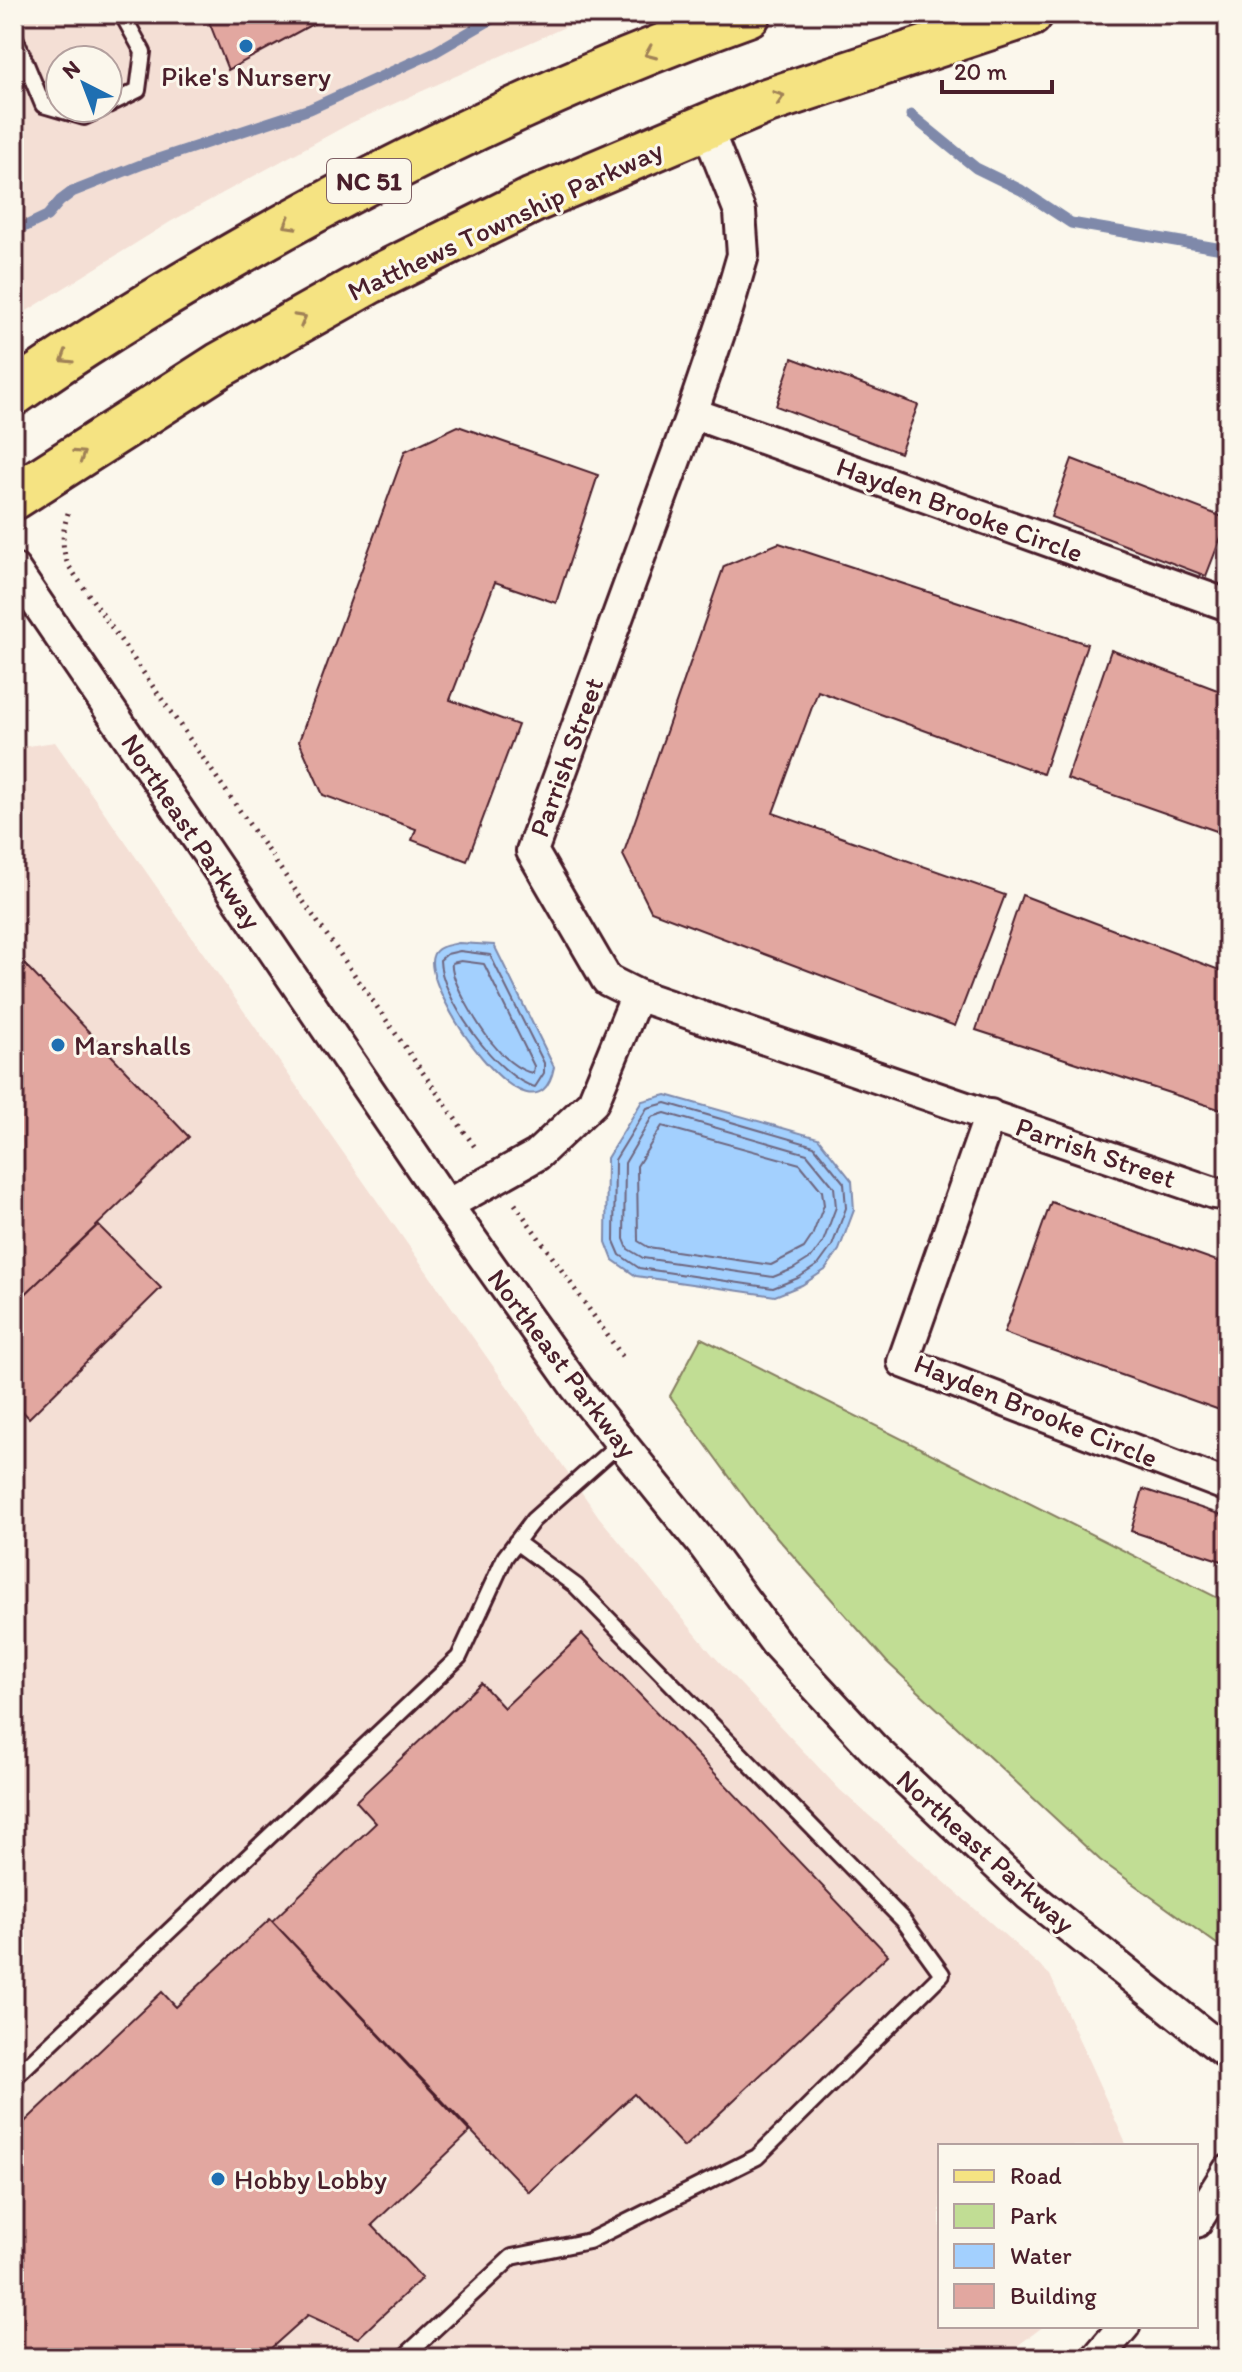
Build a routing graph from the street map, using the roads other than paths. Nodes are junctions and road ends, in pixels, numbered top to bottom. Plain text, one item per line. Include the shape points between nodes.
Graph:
1 (122, 14) edge
2 (748, 14) edge
3 (1030, 14) edge
4 (14, 35) edge
5 (124, 97) edge
6 (44, 105) edge
7 (706, 126) junction
8 (14, 393) edge
9 (692, 413) junction
10 (14, 497) edge
11 (14, 569) edge
12 (1228, 605) edge
13 (637, 995) junction
14 (990, 1115) junction
15 (1228, 1195) edge
16 (447, 1205) junction
17 (621, 1442) junction
18 (1228, 1486) edge
19 (516, 1542) junction
20 (1228, 2054) edge
21 (14, 2078) edge
22 (1228, 2171) edge
23 (1198, 2219) edge
24 (1122, 2328) edge
25 (403, 2358) edge
26 (1097, 2358) edge

1 - 5 lane via 143,52 138,90
2 -> 8 main road, NC 51 via 497,117 320,206 180,286
7 -> 3 main road, Matthews Township Parkway
4 - 6 lane
7 - 9 street, Parrish Street via 740,212 743,255
10 -> 7 main road, Matthews Township Parkway via 220,365 370,281 533,200
9 - 12 street, Hayden Brooke Circle
9 - 13 street, Parrish Street via 532,851 607,980
11 - 16 street, Northeast Parkway
13 - 14 street, Parrish Street
13 - 16 street via 593,1102 537,1155
14 - 15 street, Parrish Street
14 - 18 street, Hayden Brooke Circle via 903,1362
16 - 17 street, Northeast Parkway
17 - 19 lane via 533,1520
17 - 20 street, Northeast Parkway via 775,1642 873,1748 1029,1895
19 - 21 lane via 459,1657
19 - 25 lane via 576,1586 903,1920 942,1974 757,2157 589,2241 512,2257
22 - 23 street
24 - 26 street

